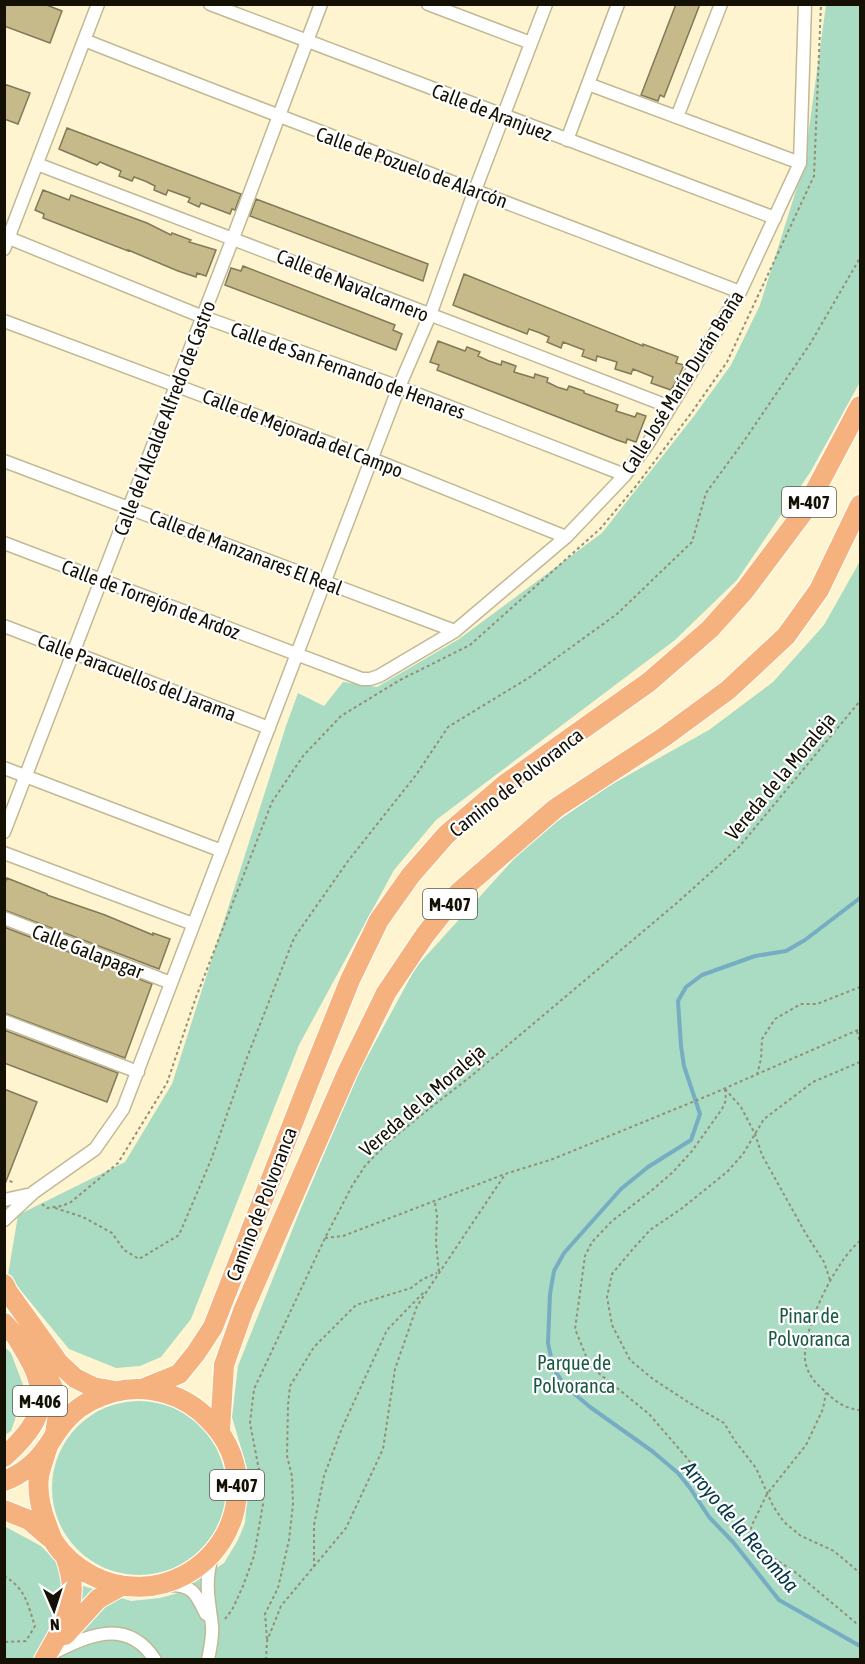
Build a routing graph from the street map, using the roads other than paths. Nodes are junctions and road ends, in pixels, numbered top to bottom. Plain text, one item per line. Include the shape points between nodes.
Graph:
1 (98, 4) edge
2 (210, 4) edge
3 (321, 4) edge
4 (428, 4) edge
5 (546, 4) edge
6 (618, 4) edge
7 (721, 4) edge
8 (805, 4) edge
9 (84, 40) junction
10 (306, 42) junction
11 (531, 43) junction
12 (588, 84) junction
13 (503, 116) junction
14 (278, 117) junction
15 (677, 117) junction
16 (567, 140) junction
17 (800, 163) junction
18 (37, 164) junction
19 (475, 189) junction
20 (775, 218) junction
21 (233, 237) junction
22 (6, 241) edge
23 (740, 292) junction
24 (430, 315) junction
25 (203, 317) junction
26 (4, 321) edge
27 (176, 385) junction
28 (399, 387) junction
29 (861, 406) edge
30 (670, 407) junction
31 (372, 459) junction
32 (4, 461) edge
33 (625, 475) junction
34 (861, 505) edge
35 (129, 508) junction
36 (861, 534) edge
37 (566, 537) junction
38 (4, 543) edge
39 (101, 581) junction
40 (325, 582) junction
41 (819, 590) junction
42 (4, 626) edge
43 (455, 631) junction
44 (74, 652) junction
45 (297, 655) junction
46 (268, 728) junction
47 (4, 768) edge
48 (26, 776) junction
49 (4, 832) edge
50 (222, 851) junction
51 (4, 853) edge
52 (4, 918) edge
53 (193, 924) junction
54 (171, 983) junction
55 (4, 1021) edge
56 (138, 1072) junction
57 (34, 1192) junction
58 (4, 1200) edge
59 (4, 1220) edge
60 (4, 1284) edge
61 (4, 1323) edge
62 (17, 1338) junction
63 (142, 1389) junction
64 (115, 1391) junction
65 (220, 1431) junction
66 (51, 1440) junction
67 (4, 1457) edge
68 (4, 1481) edge
69 (4, 1510) edge
70 (59, 1548) junction
71 (212, 1554) junction
72 (162, 1585) junction
73 (121, 1586) junction
74 (212, 1631) junction
75 (46, 1658) edge
76 (155, 1659) edge
77 (208, 1659) edge

1 - 9 street
2 - 10 street, Calle de Aranjuez
3 - 10 street, Calle del Alcalde Alfredo de Castro
4 - 11 street
5 - 11 street
6 - 12 street
7 - 15 street
8 - 17 street, Calle José María Durán Braña
9 - 14 street, Calle de Pozuelo de Alarcón
9 - 18 street
10 - 13 street, Calle de Aranjuez
10 - 14 street, Calle del Alcalde Alfredo de Castro
11 - 13 street
12 - 15 street
12 - 16 street
13 - 16 street, Calle de Aranjuez
13 - 19 street
14 - 19 street, Calle de Pozuelo de Alarcón
14 - 21 street, Calle del Alcalde Alfredo de Castro
15 - 17 street
16 - 20 street, Calle de Aranjuez
17 - 20 street, Calle José María Durán Braña
18 - 21 street, Calle de Navalcarnero
18 - 22 street
19 - 23 street, Calle de Pozuelo de Alarcón
19 - 24 street
20 - 23 street, Calle José María Durán Braña
21 - 24 street, Calle de Navalcarnero
21 - 25 street, Calle del Alcalde Alfredo de Castro
22 - 25 street, Calle de San Fernando de Henares
23 - 30 street, Calle José María Durán Braña
24 - 28 street
24 - 30 street, Calle de Navalcarnero
25 - 27 street, Calle del Alcalde Alfredo de Castro
25 - 28 street, Calle de San Fernando de Henares
26 - 27 street, Calle de Mejorada del Campo
27 - 31 street, Calle de Mejorada del Campo
27 - 35 street, Calle del Alcalde Alfredo de Castro
28 - 31 street
28 - 33 street, Calle de San Fernando de Henares
29 - 63 highway, Camino de Polvoranca / M-407 via 805,510 745,590 710,629 649,682 504,785 446,835 411,875 379,920 350,980 213,1327 179,1374
30 - 33 street, Calle José María Durán Braña
31 - 37 street, Calle de Mejorada del Campo
31 - 40 street
32 - 35 street, Calle de Manzanares El Real
33 - 37 street, Calle José María Durán Braña
34 - 41 highway, Camino de Polvoranca / M-407
35 - 39 street, Calle del Alcalde Alfredo de Castro
35 - 40 street, Calle de Manzanares El Real
36 - 41 highway, M-407 via 851,554
37 - 43 street, Calle José María Durán Braña
38 - 39 street, Calle de Torrejón de Ardoz
39 - 44 street, Calle del Alcalde Alfredo de Castro
39 - 45 street, Calle de Torrejón de Ardoz
40 - 43 street, Calle de Manzanares El Real
40 - 45 street
41 - 65 highway, Camino de Polvoranca / M-407 via 786,636 728,690 556,808 459,892 425,935 386,993 347,1072 243,1311 224,1365
42 - 44 street, Calle Paracuellos del Jarama
43 - 45 street, Calle José María Durán Braña via 370,679 362,680
44 - 46 street, Calle Paracuellos del Jarama
44 - 48 street, Calle del Alcalde Alfredo de Castro
45 - 46 street
46 - 50 street
47 - 48 street
48 - 49 street, Calle del Alcalde Alfredo de Castro
48 - 50 street
50 - 53 street
51 - 53 street
52 - 54 street, Calle Galapagar
53 - 54 street
54 - 56 street
55 - 56 street
56 - 57 street via 123,1109 95,1149
57 - 58 street
57 - 59 street
60 - 64 highway via 67,1371 93,1387
61 - 62 highway
62 - 66 highway via 52,1385 58,1408
62 - 67 highway, M-406 via 37,1376 41,1398 37,1420
63 - 64 highway, M-407
63 - 65 highway, M-407 via 172,1394 199,1409
64 - 66 highway, M-407 via 92,1400 71,1415
65 - 71 highway, M-407 via 232,1455 238,1481 236,1507 227,1533
66 - 68 highway via 32,1465
66 - 70 highway, M-407 via 39,1478 41,1510
69 - 70 highway via 29,1520
70 - 73 highway, M-407 via 81,1570
70 - 75 highway, M-407 via 71,1569 71,1601 66,1621
71 - 72 highway, M-407 via 189,1573
71 - 74 street via 206,1590
72 - 73 highway, M-407
72 - 74 street via 183,1585 195,1594
73 - 75 highway via 98,1599
74 - 77 street
75 - 76 street via 83,1638 110,1633 140,1642

